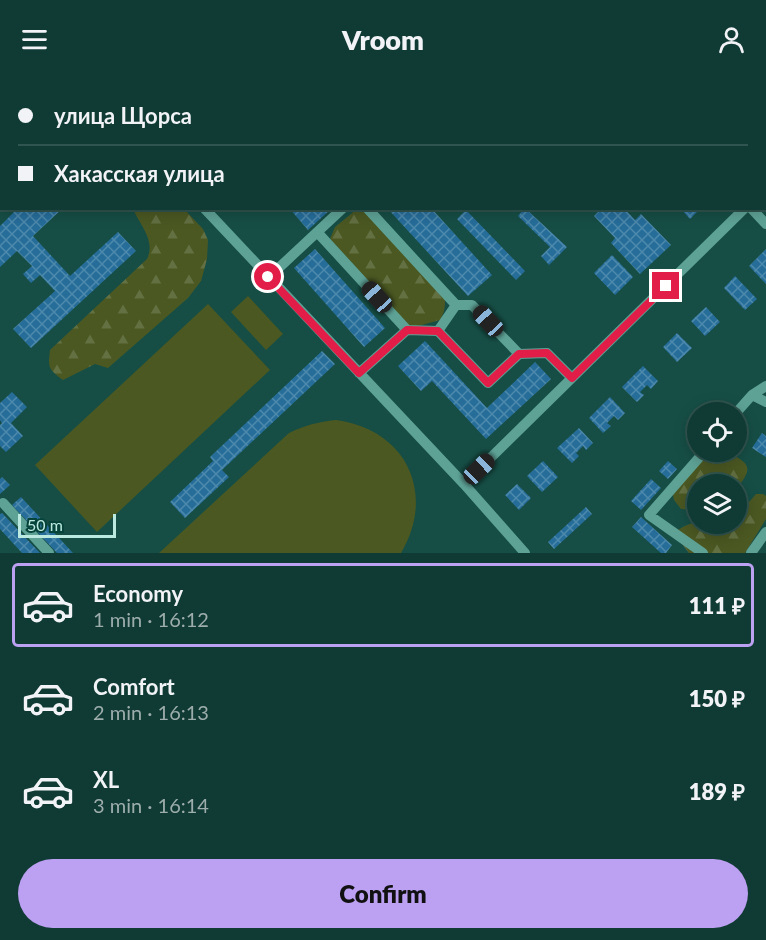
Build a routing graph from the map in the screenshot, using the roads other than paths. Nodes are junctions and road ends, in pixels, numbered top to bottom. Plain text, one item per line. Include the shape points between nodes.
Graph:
1 (206, 210) edge
2 (341, 210) edge
3 (368, 210) edge
4 (743, 210) edge
5 (753, 210) edge
6 (766, 224) edge
7 (318, 232) junction
8 (268, 277) junction
9 (456, 305) junction
10 (407, 330) junction
11 (438, 331) junction
12 (519, 354) junction
13 (359, 373) junction
14 (572, 378) junction
15 (766, 386) edge
16 (752, 395) junction
17 (746, 402) edge
18 (766, 402) edge
19 (695, 462) edge
20 (464, 484) junction
21 (3, 503) dead end
22 (766, 532) edge
23 (49, 553) edge
24 (525, 553) edge
25 (703, 553) edge
26 (751, 553) edge

1 - 8 street
2 - 7 street
3 - 9 street
4 - 14 street
5 - 6 street
7 - 8 street
7 - 10 street
8 - 13 street
9 - 11 street
9 - 12 street via 472,305
10 - 11 street
10 - 13 street
11 - 12 street via 488,383
12 - 14 street via 547,353
13 - 20 street
14 - 20 street
15 - 16 street
16 - 17 street
16 - 18 street
19 - 25 street via 650,515
20 - 24 street
21 - 23 street
22 - 26 street

